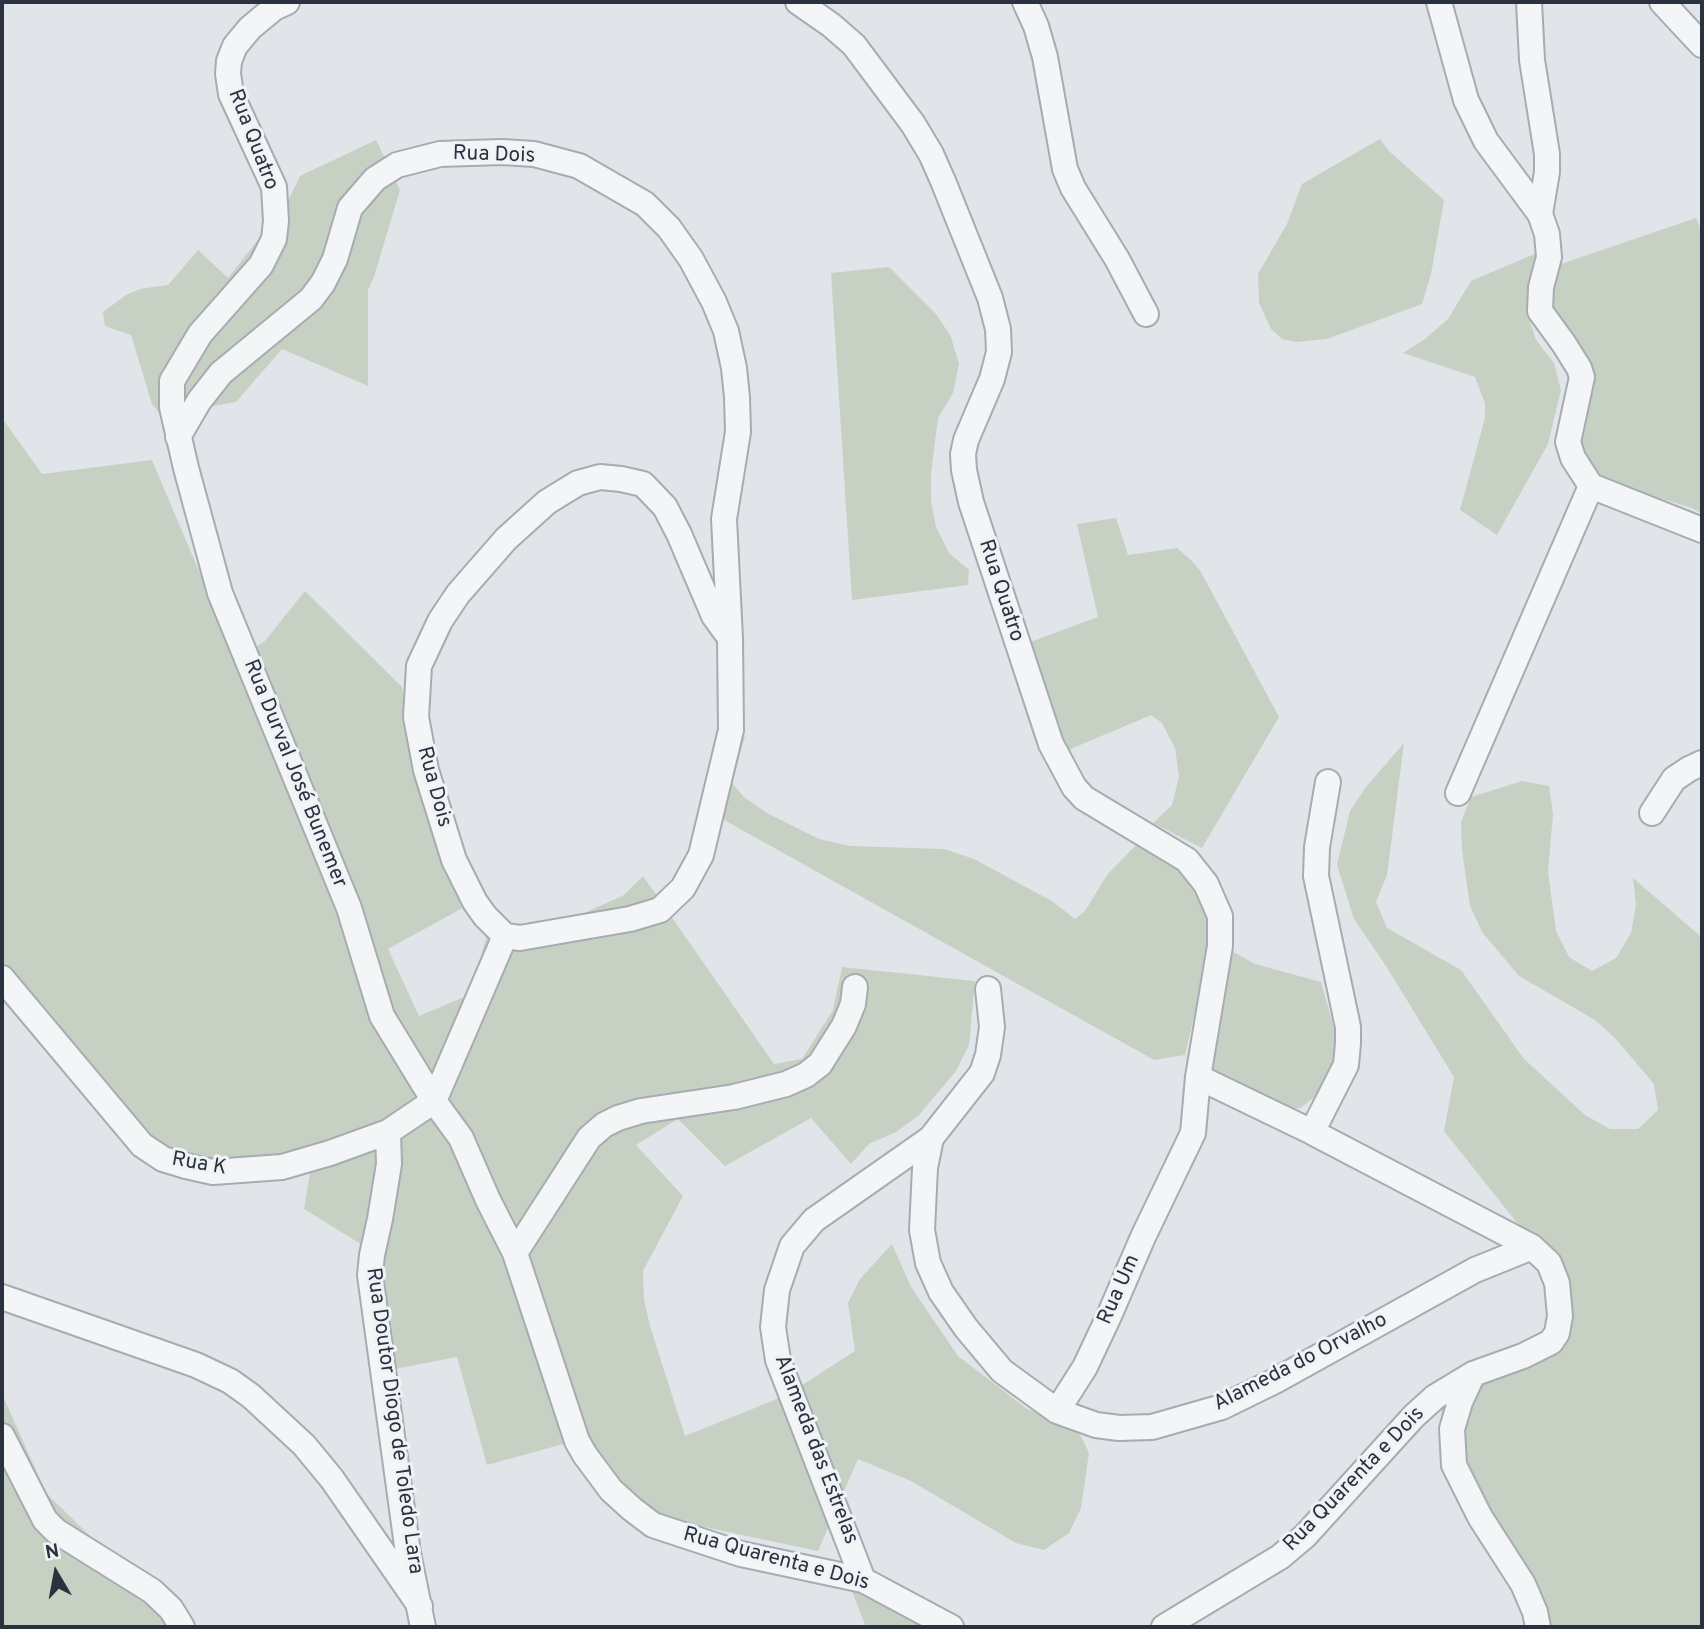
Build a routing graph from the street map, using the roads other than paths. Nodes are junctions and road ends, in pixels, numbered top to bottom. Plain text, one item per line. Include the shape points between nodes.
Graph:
1 (287, 2) edge
2 (798, 2) edge
3 (1025, 2) edge
4 (1439, 2) edge
5 (1530, 2) edge
6 (1662, 2) edge
7 (1702, 45) edge
8 (1541, 214) junction
9 (1146, 314) dead end
10 (178, 437) junction
11 (1591, 486) junction
12 (1702, 530) edge
13 (730, 638) junction
14 (1702, 763) edge
15 (1328, 782) dead end
16 (1458, 793) dead end
17 (1653, 813) dead end
18 (505, 936) junction
19 (2, 978) edge
20 (855, 986) dead end
21 (988, 989) dead end
22 (1198, 1077) junction
23 (434, 1101) junction
24 (388, 1132) junction
25 (1312, 1132) junction
26 (931, 1138) junction
27 (1178, 1167) joint
28 (1532, 1247) junction
29 (515, 1253) junction
30 (2, 1297) edge
31 (1473, 1374) junction
32 (1057, 1411) junction
33 (2, 1436) edge
34 (863, 1580) junction
35 (422, 1617) edge
36 (182, 1627) edge
37 (951, 1627) edge
38 (1164, 1627) edge
39 (1538, 1627) edge

1 - 10 street, Rua Quatro via 250,28 235,46 228,74 231,94 274,187 274,239 261,265 200,334 172,381
2 - 22 street, Rua Quatro via 854,46 913,124 943,181 990,298 999,352 966,440 964,470 1051,744 1084,798 1187,860 1199,873 1220,916 1220,946
3 - 9 street via 1045,57 1065,169
4 - 8 street via 1466,100 1486,141
5 - 8 street via 1532,60 1547,154
6 - 7 street
8 - 11 street via 1549,257 1540,311 1582,377 1568,442
10 - 13 street, Rua Dois via 221,373 324,283 350,208 375,179 397,165 440,154 534,154 579,166 645,204 669,228 691,259 726,331 734,368 738,432 724,519
10 - 23 street, Rua Durval José Bunemer via 220,593 349,908 383,1016
11 - 12 street
11 - 16 street
13 - 18 street, Rua Dois via 731,730 701,855 683,888 660,910 629,919 520,938
13 - 18 street, Rua Dois via 714,616 665,507 643,484 621,479 600,477 578,483 547,502 506,539 458,594 419,666 416,717 426,770 454,860 475,902
14 - 17 street via 1674,779
15 - 25 street via 1316,876 1348,1043 1346,1065
18 - 23 street
19 - 24 street, Rua K via 142,1144 163,1159 213,1172 282,1167
20 - 29 street via 844,1026 820,1064 806,1076 734,1097 641,1111 604,1125 589,1138
21 - 26 street, Alameda do Orvalho via 992,1027 982,1073
22 - 25 street
22 - 27 street, Rua Quatro via 1193,1133
23 - 24 street, Rua K
23 - 29 street, Rua Quarenta e Dois via 461,1138
24 - 35 street, Rua Doutor Diogo de Toledo Lara via 390,1150 370,1275 404,1524
25 - 28 street
26 - 32 street, Alameda do Orvalho via 922,1230 928,1263 941,1292 1002,1371
26 - 34 street, Alameda das Estrelas via 814,1220 792,1246 777,1290 773,1327 778,1360
27 - 32 street, Rua Um via 1109,1317
28 - 31 street via 1554,1273 1560,1299 1557,1333 1551,1342 1523,1356
28 - 32 street, Alameda do Orvalho via 1475,1270 1222,1407 1152,1427 1119,1428
29 - 34 street, Rua Quarenta e Dois via 577,1441 604,1480 632,1509 653,1525 730,1550
30 - 35 street via 196,1365 251,1396 304,1445 332,1479
31 - 38 street, Rua Quarenta e Dois via 1426,1405 1280,1557
31 - 39 street via 1452,1429 1454,1465 1480,1517 1523,1584
33 - 36 street via 45,1520 152,1591
34 - 37 street, Rua Quarenta e Dois

